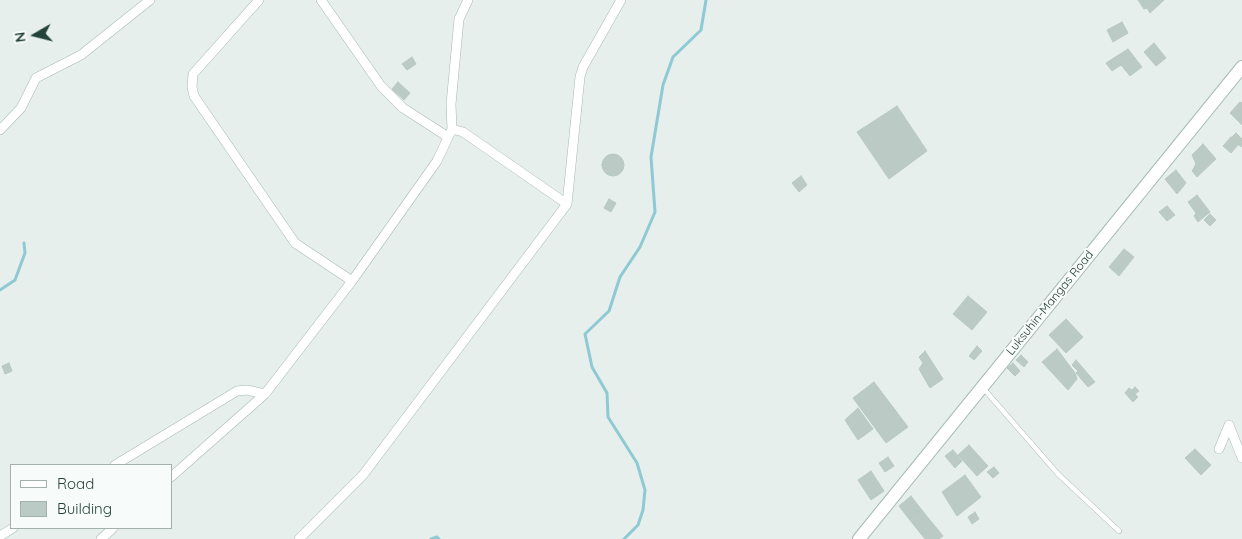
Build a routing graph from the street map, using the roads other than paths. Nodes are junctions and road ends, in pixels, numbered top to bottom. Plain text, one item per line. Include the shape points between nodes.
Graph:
1 (150, 0) edge
2 (259, 0) edge
3 (321, 0) edge
4 (468, 0) edge
5 (621, 0) edge
6 (1242, 67) edge
7 (0, 130) edge
8 (450, 133) junction
9 (567, 204) junction
10 (352, 281) junction
11 (982, 386) junction
12 (265, 394) junction
13 (1219, 449) dead end
14 (1242, 458) edge
15 (117, 464) edge
16 (172, 476) edge
17 (11, 529) edge
18 (112, 529) edge
19 (1119, 531) dead end
20 (0, 536) edge
21 (100, 539) edge
22 (298, 539) edge
23 (859, 539) edge

1 - 7 street via 81,55 36,78 21,108
2 - 10 street via 193,74 194,96 295,243
3 - 8 street via 381,86 403,108
4 - 8 street via 459,19
5 - 9 street via 580,77
6 - 11 main road, Luksuhin-Mangas Road
8 - 9 street via 463,132
8 - 10 street via 437,162
9 - 22 street via 363,474
10 - 12 street
11 - 19 lane via 1058,474
11 - 23 main road, Luksuhin-Mangas Road
12 - 15 street via 247,390 237,392
12 - 16 street
13 - 14 street via 1229,425
17 - 20 street
18 - 21 street

